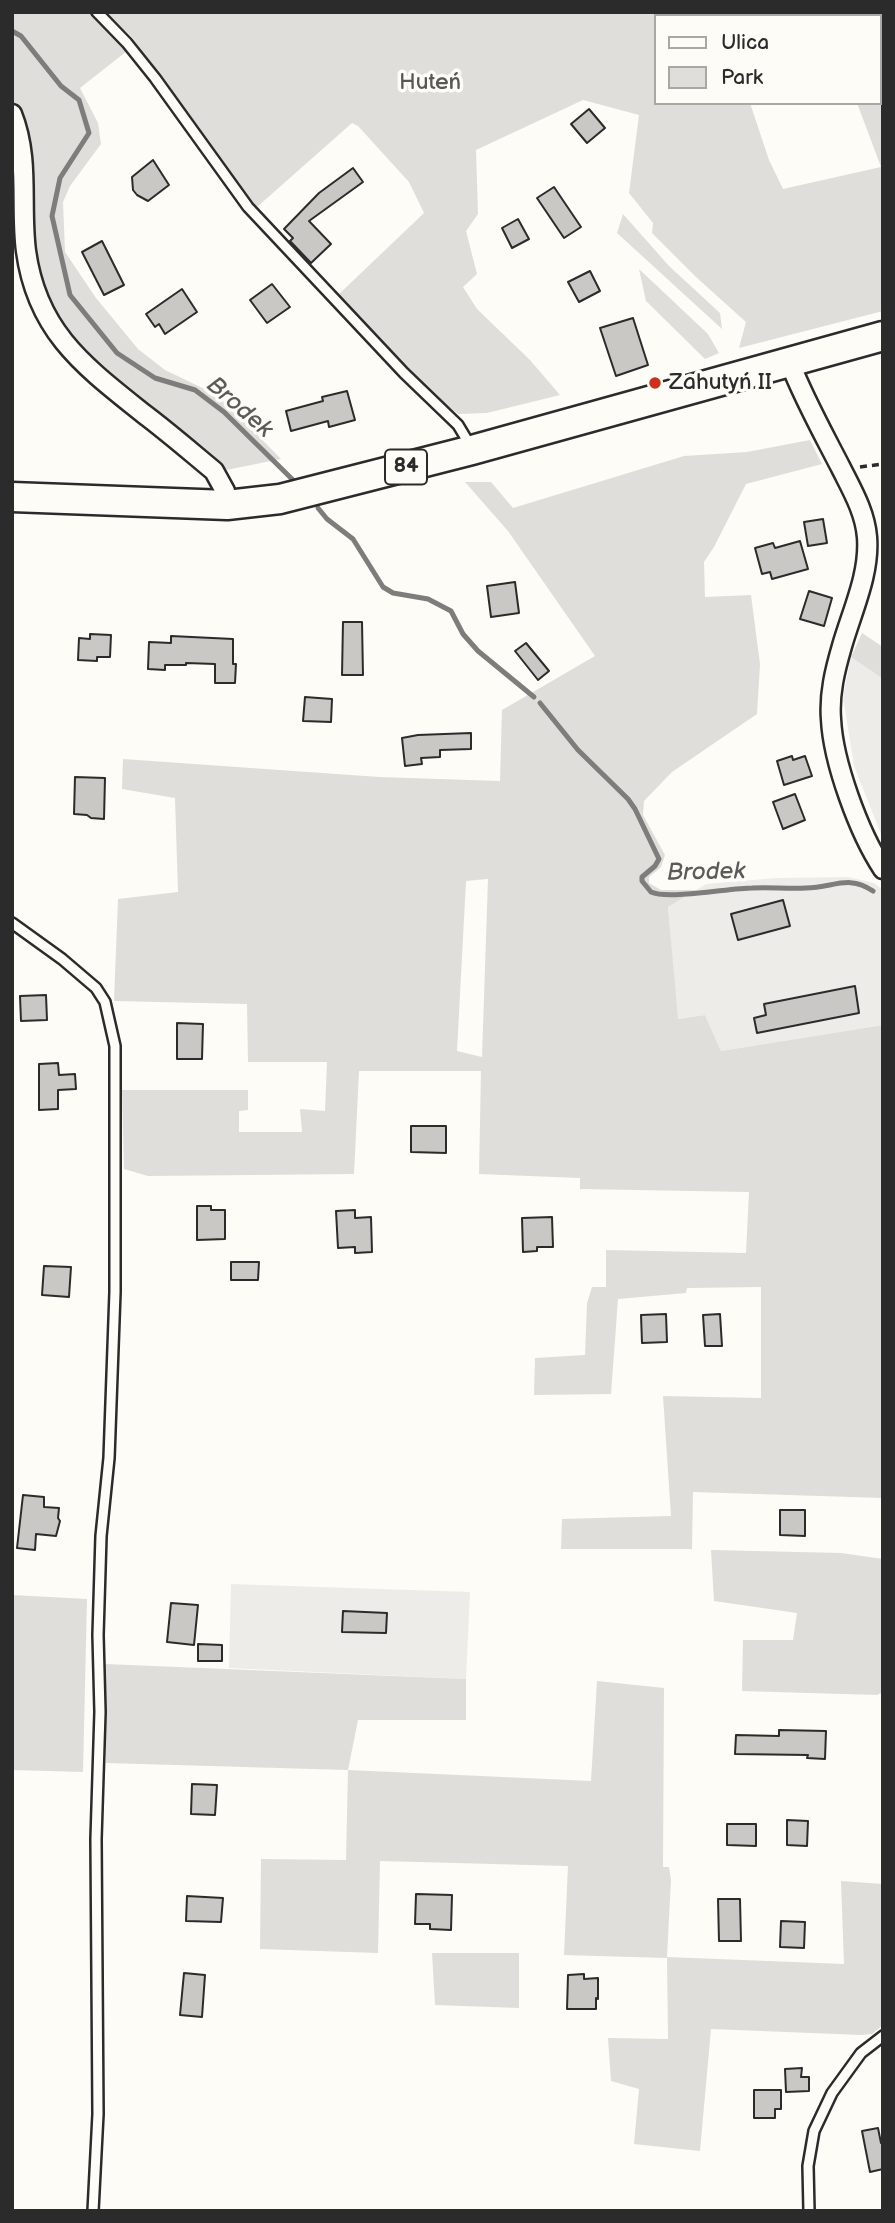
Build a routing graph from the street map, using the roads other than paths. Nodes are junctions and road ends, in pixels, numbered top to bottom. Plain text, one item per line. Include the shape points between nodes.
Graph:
1 (97, 12) edge
2 (12, 114) edge
3 (883, 336) edge
4 (790, 363) junction
5 (472, 450) junction
6 (12, 497) edge
7 (227, 505) junction
8 (883, 869) edge
9 (12, 923) edge
10 (883, 2036) edge
11 (93, 2211) edge
12 (809, 2211) edge

1 - 5 lane via 155,78 248,207 453,420
2 - 7 street via 24,160 26,250 33,286 50,322 94,374 214,471
3 - 4 main road, 84
4 - 5 main road, 84
4 - 8 street via 860,506 867,536 867,560 832,683 831,720 850,796
5 - 7 main road, 84 via 280,499
6 - 7 main road, 84
9 - 11 lane via 96,988 105,1002 115,1046 115,1292 98,1635 98,2102
10 - 12 lane via 861,2053 832,2093 814,2132 808,2166

